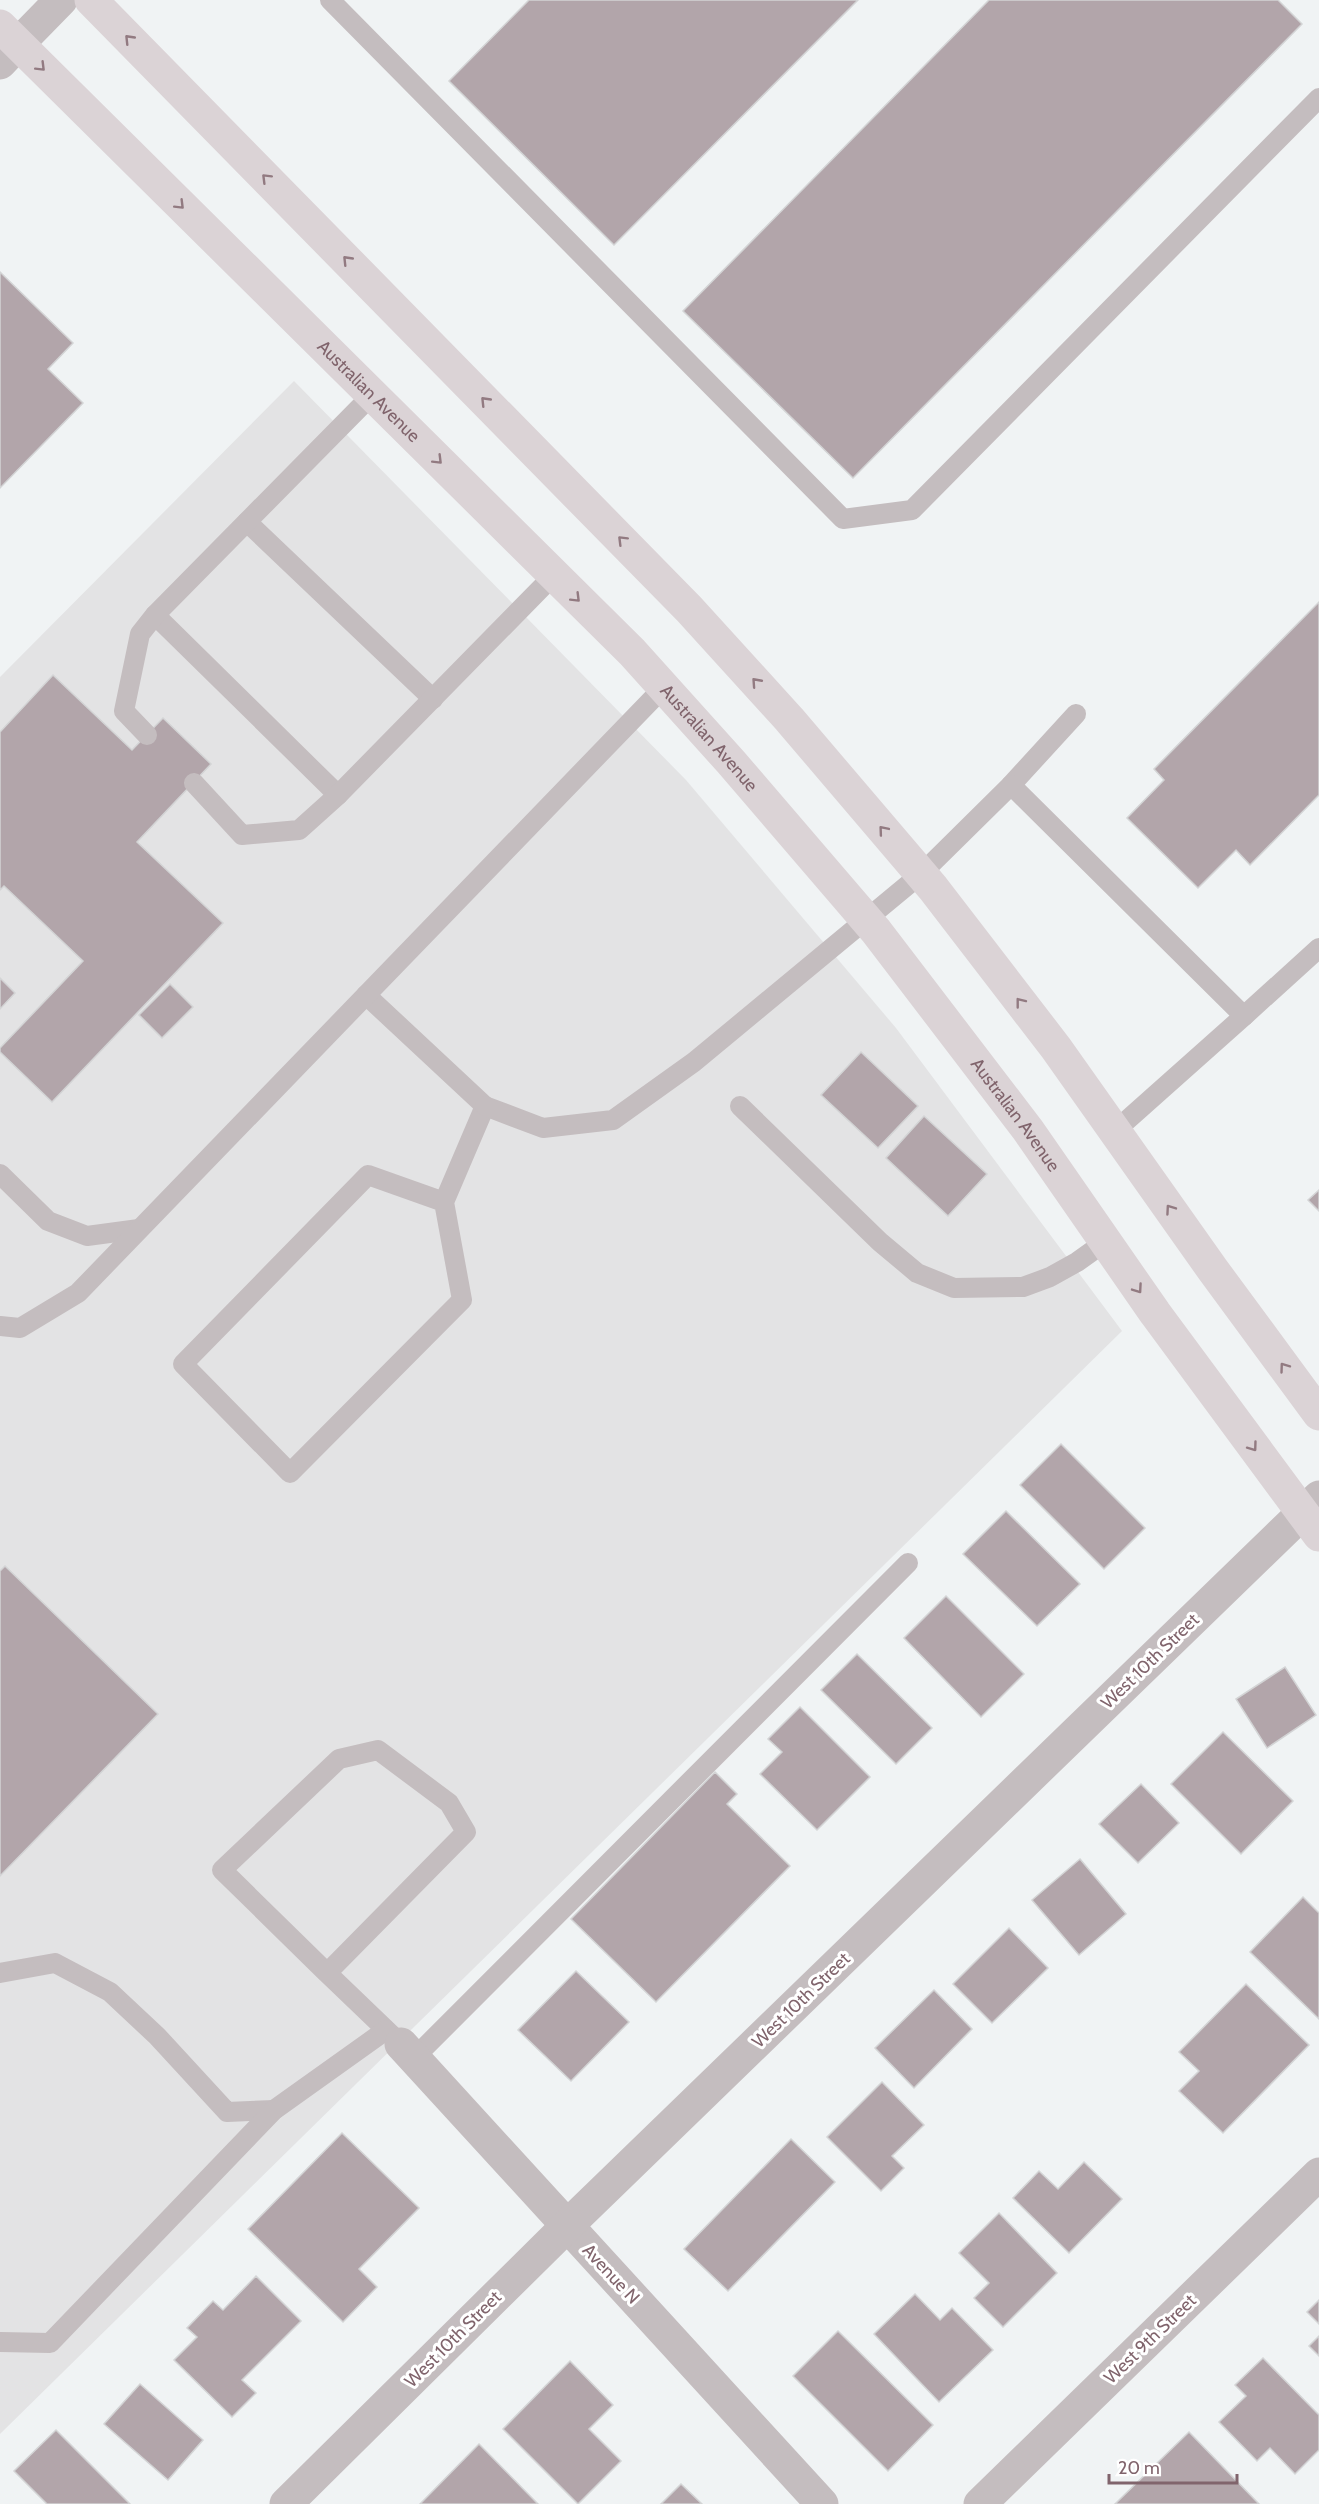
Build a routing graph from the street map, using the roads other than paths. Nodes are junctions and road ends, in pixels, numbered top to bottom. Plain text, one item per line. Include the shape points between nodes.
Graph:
1 (61, 0) edge
2 (91, 0) edge
3 (330, 0) edge
4 (6, 44) edge
5 (1319, 98) edge
6 (372, 395) junction
7 (247, 522) junction
8 (554, 575) junction
9 (155, 615) junction
10 (664, 687) junction
11 (433, 699) junction
12 (1076, 714) dead end
13 (147, 735) dead end
14 (194, 783) dead end
15 (1011, 785) junction
16 (338, 795) junction
17 (921, 874) junction
18 (866, 920) junction
19 (1319, 948) edge
20 (366, 996) junction
21 (1244, 1016) junction
22 (485, 1106) junction
23 (740, 1106) dead end
24 (1116, 1130) junction
25 (0, 1174) edge
26 (444, 1202) junction
27 (139, 1229) junction
28 (1105, 1242) junction
29 (0, 1326) edge
30 (1319, 1414) edge
31 (1314, 1515) edge
32 (909, 1563) dead end
33 (0, 1973) edge
34 (327, 1973) junction
35 (400, 2044) junction
36 (274, 2110) junction
37 (1319, 2174) edge
38 (567, 2226) junction
39 (0, 2343) edge
40 (286, 2504) edge
41 (822, 2504) edge
42 (980, 2504) edge

1 - 4 street
17 -> 2 main road via 689,609
3 - 5 lane via 843,519 912,510
4 -> 6 main road, Australian Avenue
6 - 7 lane
6 -> 8 main road, Australian Avenue
7 - 9 lane
7 - 11 lane
8 -> 10 main road, Australian Avenue
8 - 11 lane
9 - 13 lane via 140,634 124,711
9 - 16 lane
10 - 18 main road, Australian Avenue
10 - 20 lane
11 - 16 lane
12 - 15 lane
14 - 16 lane via 242,835 299,831
15 - 17 lane
15 - 21 lane
17 - 18 lane
24 -> 17 main road
18 - 22 lane via 694,1062 613,1120 543,1128
18 - 28 main road, Australian Avenue via 1028,1130
19 - 21 lane
20 - 22 lane
20 - 27 lane
21 - 24 lane
22 - 26 lane
23 - 28 lane via 887,1248 917,1273 954,1288 1023,1287 1068,1267
30 -> 24 main road
25 - 27 lane via 48,1221 87,1236
26 - 26 lane via 462,1300 290,1473 183,1364 368,1175
27 - 29 lane via 78,1293 20,1328
28 -> 31 main road, Australian Avenue
31 - 38 street, West 10th Street
32 - 35 lane
33 - 36 lane via 55,1963 110,1992 227,2112
34 - 34 lane via 222,1870 339,1759 378,1750 449,1803 466,1832
34 - 35 lane
35 - 36 lane
35 - 38 street, Avenue N
36 - 39 lane via 50,2343
37 - 42 street, West 9th Street
38 - 40 street, West 10th Street
38 - 41 street, Avenue N

